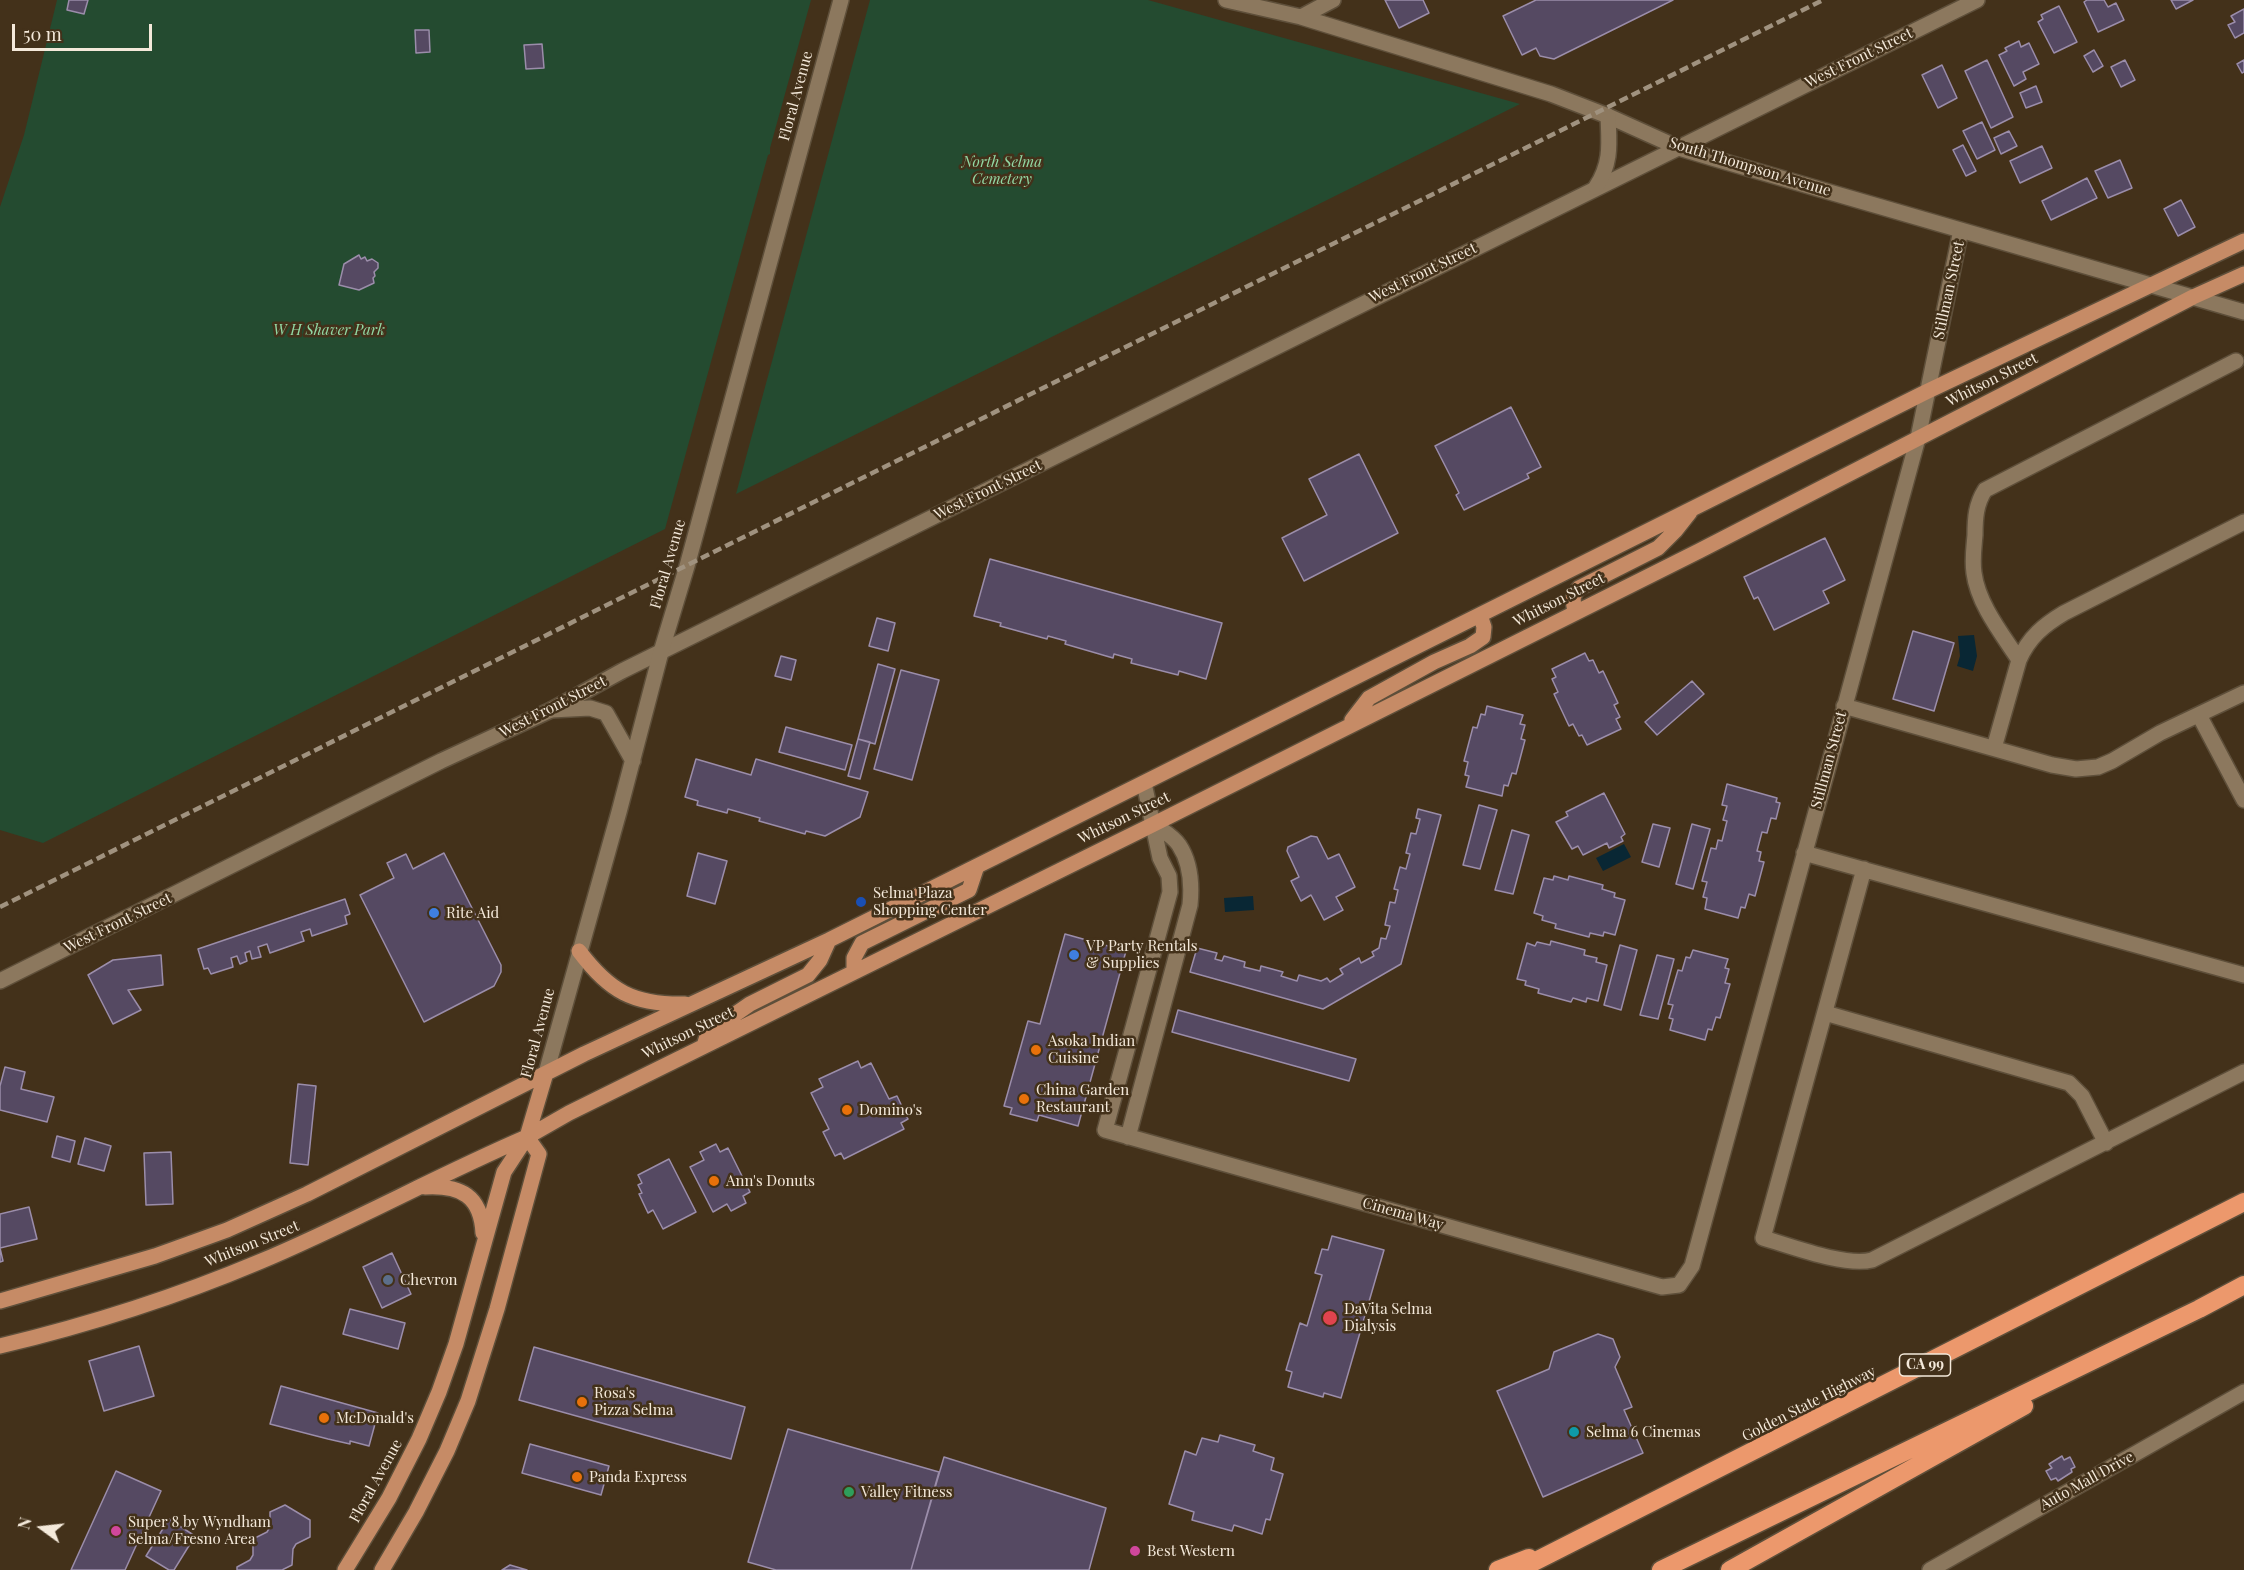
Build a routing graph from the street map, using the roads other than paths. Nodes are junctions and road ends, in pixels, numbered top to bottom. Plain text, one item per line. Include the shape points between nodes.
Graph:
1 (841, 0) edge
2 (1226, 0) edge
3 (1334, 0) edge
4 (1977, 0) edge
5 (1302, 17) junction
6 (1608, 116) junction
7 (1679, 148) junction
8 (1596, 187) junction
9 (1961, 230) junction
10 (2244, 241) edge
11 (2244, 273) edge
12 (2152, 286) junction
13 (2193, 297) junction
14 (2244, 312) edge
15 (2236, 361) dead end
16 (1928, 391) junction
17 (1918, 438) junction
18 (1692, 510) junction
19 (2244, 522) edge
20 (1575, 612) junction
21 (1480, 615) junction
22 (662, 652) junction
23 (2019, 660) junction
24 (2244, 693) edge
25 (1844, 706) junction
26 (551, 710) junction
27 (2199, 715) junction
28 (1348, 725) junction
29 (1994, 748) junction
30 (633, 761) junction
31 (1144, 783) junction
32 (2244, 800) edge
33 (1154, 824) junction
34 (1804, 854) junction
35 (977, 866) junction
36 (1864, 869) junction
37 (829, 939) junction
38 (579, 951) junction
39 (854, 972) junction
40 (2244, 975) edge
41 (0, 981) edge
42 (688, 1004) junction
43 (1825, 1013) junction
44 (704, 1046) junction
45 (2244, 1072) edge
46 (546, 1073) junction
47 (527, 1137) junction
48 (1128, 1137) junction
49 (2106, 1143) junction
50 (422, 1187) junction
51 (2244, 1202) edge
52 (484, 1244) junction
53 (1679, 1285) joint
54 (2244, 1285) edge
55 (0, 1301) edge
56 (2199, 1309) junction
57 (0, 1346) edge
58 (2244, 1392) edge
59 (1606, 1527) junction
60 (345, 1570) edge
61 (382, 1570) edge
62 (1498, 1570) edge
63 (1518, 1570) edge
64 (1661, 1570) edge
65 (1730, 1570) edge
66 (1930, 1570) edge

1 - 22 street, Floral Avenue
2 - 5 street, South Thompson Avenue
3 - 5 street
4 - 7 street, West Front Street
5 - 6 street, South Thompson Avenue via 1551,94
6 - 7 street, South Thompson Avenue
6 - 8 street via 1609,151 1605,173
7 - 8 street, West Front Street
7 - 9 street, South Thompson Avenue
8 - 22 street, West Front Street
9 - 12 street, South Thompson Avenue
9 - 16 street, Stillman Street
10 - 12 main road, Whitson Street
11 - 13 main road, Whitson Street
12 - 13 street, South Thompson Avenue
12 - 16 main road, Whitson Street
13 - 14 street, South Thompson Avenue
13 - 17 main road, Whitson Street
15 - 23 street via 1985,490 1975,515 1976,581 2000,632
16 - 17 street, Stillman Street
16 - 18 main road, Whitson Street
17 - 20 main road, Whitson Street
17 - 25 street, Stillman Street
18 - 20 main road via 1658,548 1579,588 1574,593
18 - 21 main road, Whitson Street
19 - 23 street via 2049,622 2031,638
20 - 28 main road, Whitson Street
21 - 28 main road via 1483,637 1370,698
21 - 31 main road, Whitson Street
22 - 26 street, West Front Street
22 - 30 street, Floral Avenue
23 - 29 street
24 - 27 street
25 - 29 street
25 - 34 street, Stillman Street
26 - 30 street via 590,708 606,713
26 - 41 street, West Front Street
27 - 29 street via 2112,761 2086,769 2052,765
27 - 32 street
28 - 33 main road, Whitson Street
30 - 38 street, Floral Avenue
31 - 33 street, Cinema Way
31 - 35 main road, Whitson Street
33 - 39 main road, Whitson Street
33 - 48 street via 1179,844 1190,874 1190,897
33 - 48 street, Cinema Way via 1170,892 1105,1130
34 - 36 street
34 - 53 street, Stillman Street via 1692,1266
35 - 37 main road, Whitson Street
35 - 39 main road via 969,890 862,943 854,958
36 - 40 street
36 - 43 street
37 - 42 main road, Whitson Street
37 - 44 main road via 808,975 750,1005 708,1033
38 - 42 main road via 615,989 652,1002
38 - 46 street, Floral Avenue
39 - 44 main road, Whitson Street
42 - 46 main road, Whitson Street
43 - 49 street via 2069,1083 2082,1096
43 - 49 street via 1763,1238 1863,1263
44 - 47 main road, Whitson Street
45 - 49 street
46 - 47 main road, Floral Avenue
46 - 55 main road, Whitson Street via 307,1194 227,1230 155,1256
47 - 50 main road, Whitson Street
47 - 52 main road, Floral Avenue via 504,1172
47 - 61 main road via 539,1154 468,1401 441,1462
48 - 53 street, Cinema Way via 1662,1287
50 - 52 main road via 450,1188 470,1197 482,1217
50 - 57 main road, Whitson Street via 258,1263 178,1293
51 - 59 highway, Golden State Highway / CA 99
52 - 60 main road, Floral Avenue via 456,1344 427,1420 389,1498
54 - 56 highway
56 - 64 highway
56 - 65 highway
58 - 66 street, Auto Mall Drive
59 - 62 highway
59 - 63 highway, Golden State Highway / CA 99

